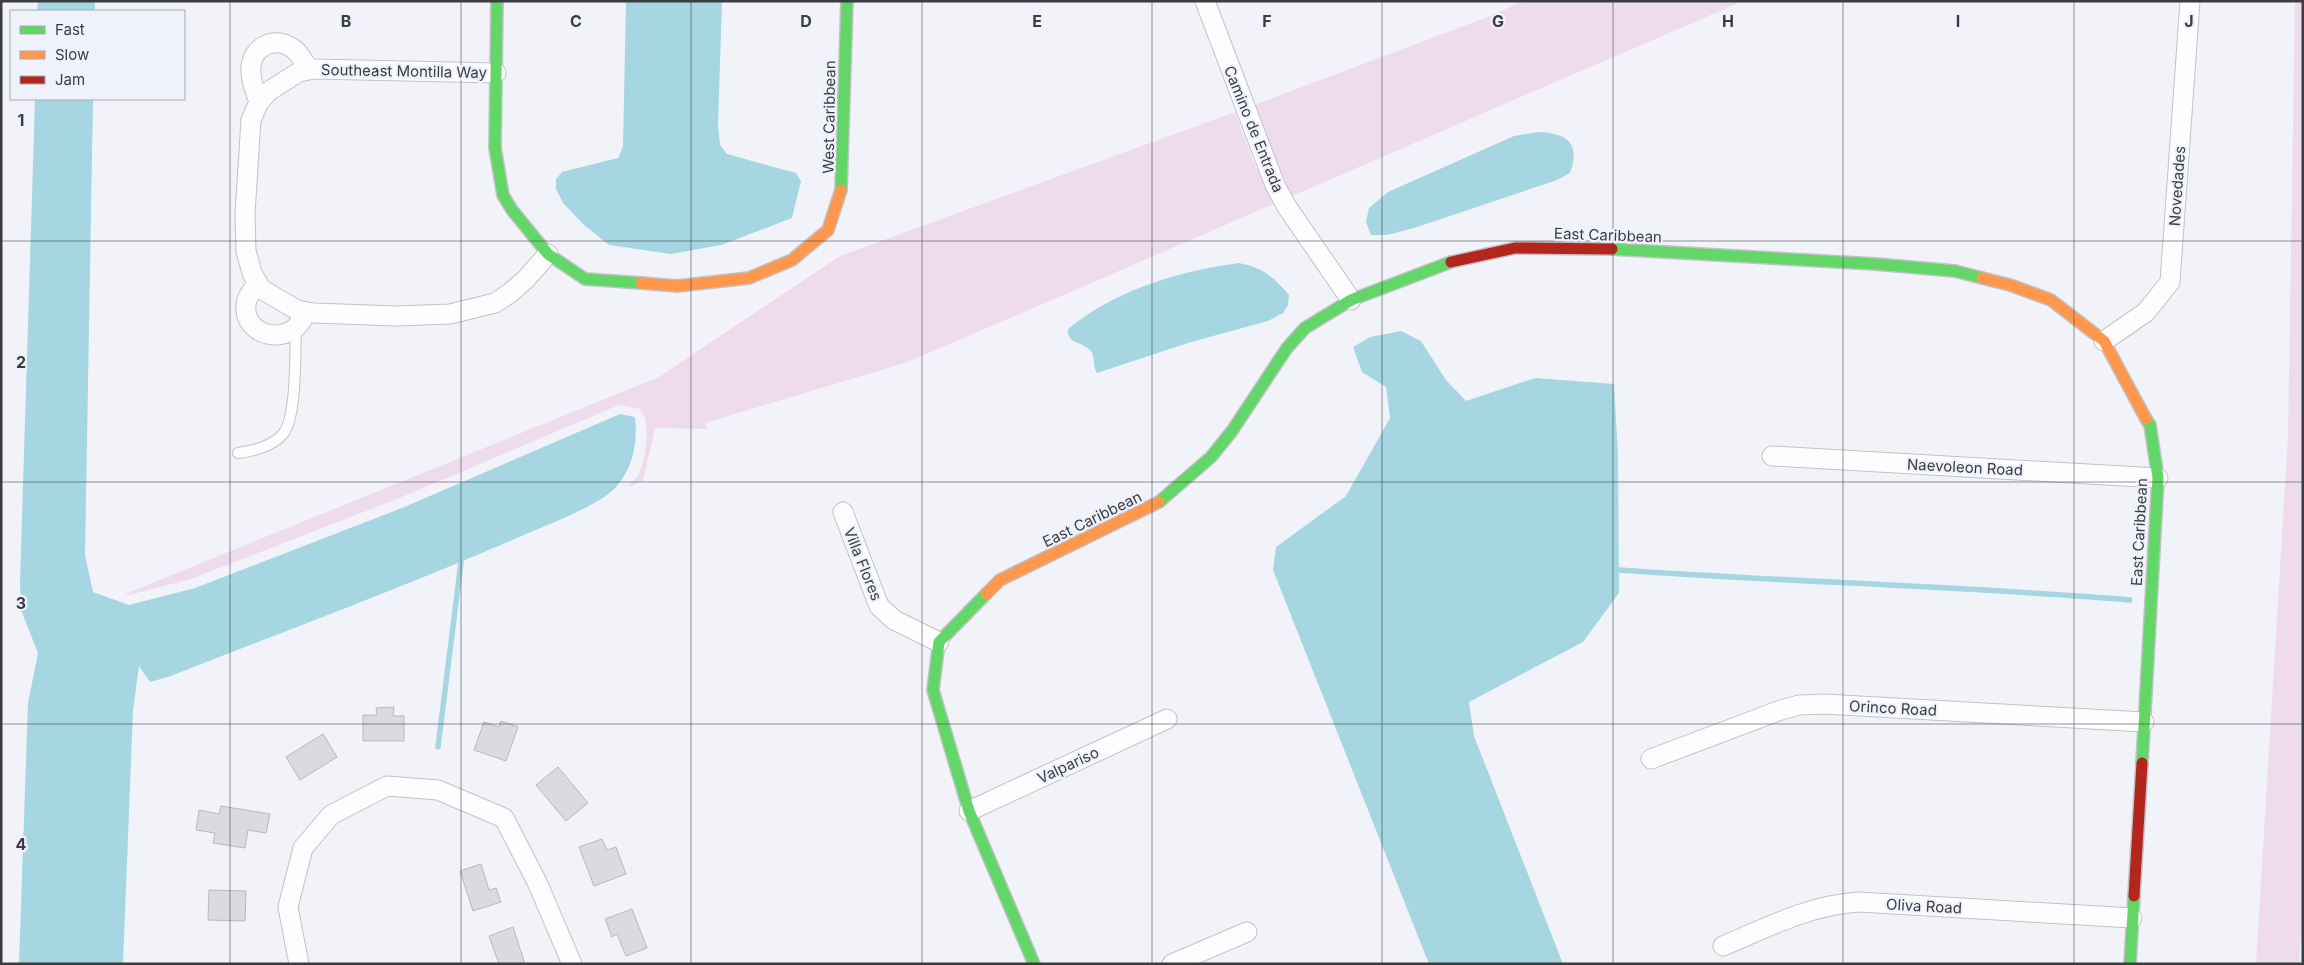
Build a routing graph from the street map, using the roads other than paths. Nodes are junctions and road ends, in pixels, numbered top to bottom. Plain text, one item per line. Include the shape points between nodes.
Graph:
1 (497, 1) edge
2 (846, 1) edge
3 (1205, 1) edge
4 (2190, 1) edge
5 (308, 70) junction
6 (496, 73) junction
7 (260, 102) junction
8 (548, 254) junction
9 (257, 283) junction
10 (1350, 300) junction
11 (307, 312) junction
12 (296, 328) junction
13 (2104, 341) junction
14 (238, 453) dead end
15 (1772, 456) dead end
16 (2158, 478) junction
17 (843, 512) dead end
18 (939, 642) junction
19 (1167, 719) dead end
20 (2144, 722) junction
21 (1652, 759) dead end
22 (969, 811) junction
23 (2132, 918) junction
24 (1247, 932) dead end
25 (1723, 946) dead end
26 (299, 964) edge
27 (572, 964) edge
28 (1034, 964) edge
29 (1172, 964) edge
30 (2130, 964) edge

1 - 6 street, West Caribbean
2 - 8 street, West Caribbean via 843,185 828,230 792,260 749,278 677,286 584,279
3 - 10 street, Camino de Entrada via 1275,185
4 - 13 street, Novedades via 2170,282 2146,312
5 - 6 street, Southeast Montilla Way via 346,68
5 - 7 street, Southeast Montilla Way via 285,80
5 - 7 street via 295,50 285,44 272,42 263,45 252,59 250,71
6 - 8 street, West Caribbean via 495,148 503,195
7 - 9 street, Southeast Montilla Way via 250,120 245,214 246,251
8 - 11 street via 510,294 495,303 466,311 396,316
9 - 11 street via 278,300
9 - 12 street via 247,300 250,325 259,333 274,335
10 - 13 street, East Caribbean via 1442,264 1516,248 1598,248 1954,271 2010,285 2051,300
10 - 18 street, East Caribbean via 1305,328 1287,348 1211,457 1154,506 1000,580
11 - 12 street
12 - 14 lane via 293,400 284,433 255,451
13 - 16 street, East Caribbean via 2150,425
15 - 16 street, Naevoleon Road
16 - 20 street, East Caribbean
17 - 18 street, Villa Flores via 879,606 894,620
18 - 22 street via 933,690
19 - 22 street, Valpariso
20 - 21 street, Orinco Road via 1799,705
20 - 23 street, East Caribbean
22 - 28 street
23 - 25 street, Oliva Road via 1842,903 1804,911
23 - 30 street, East Caribbean
24 - 29 street
26 - 27 street via 288,906 303,848 331,815 387,786 438,790 504,818 537,882

